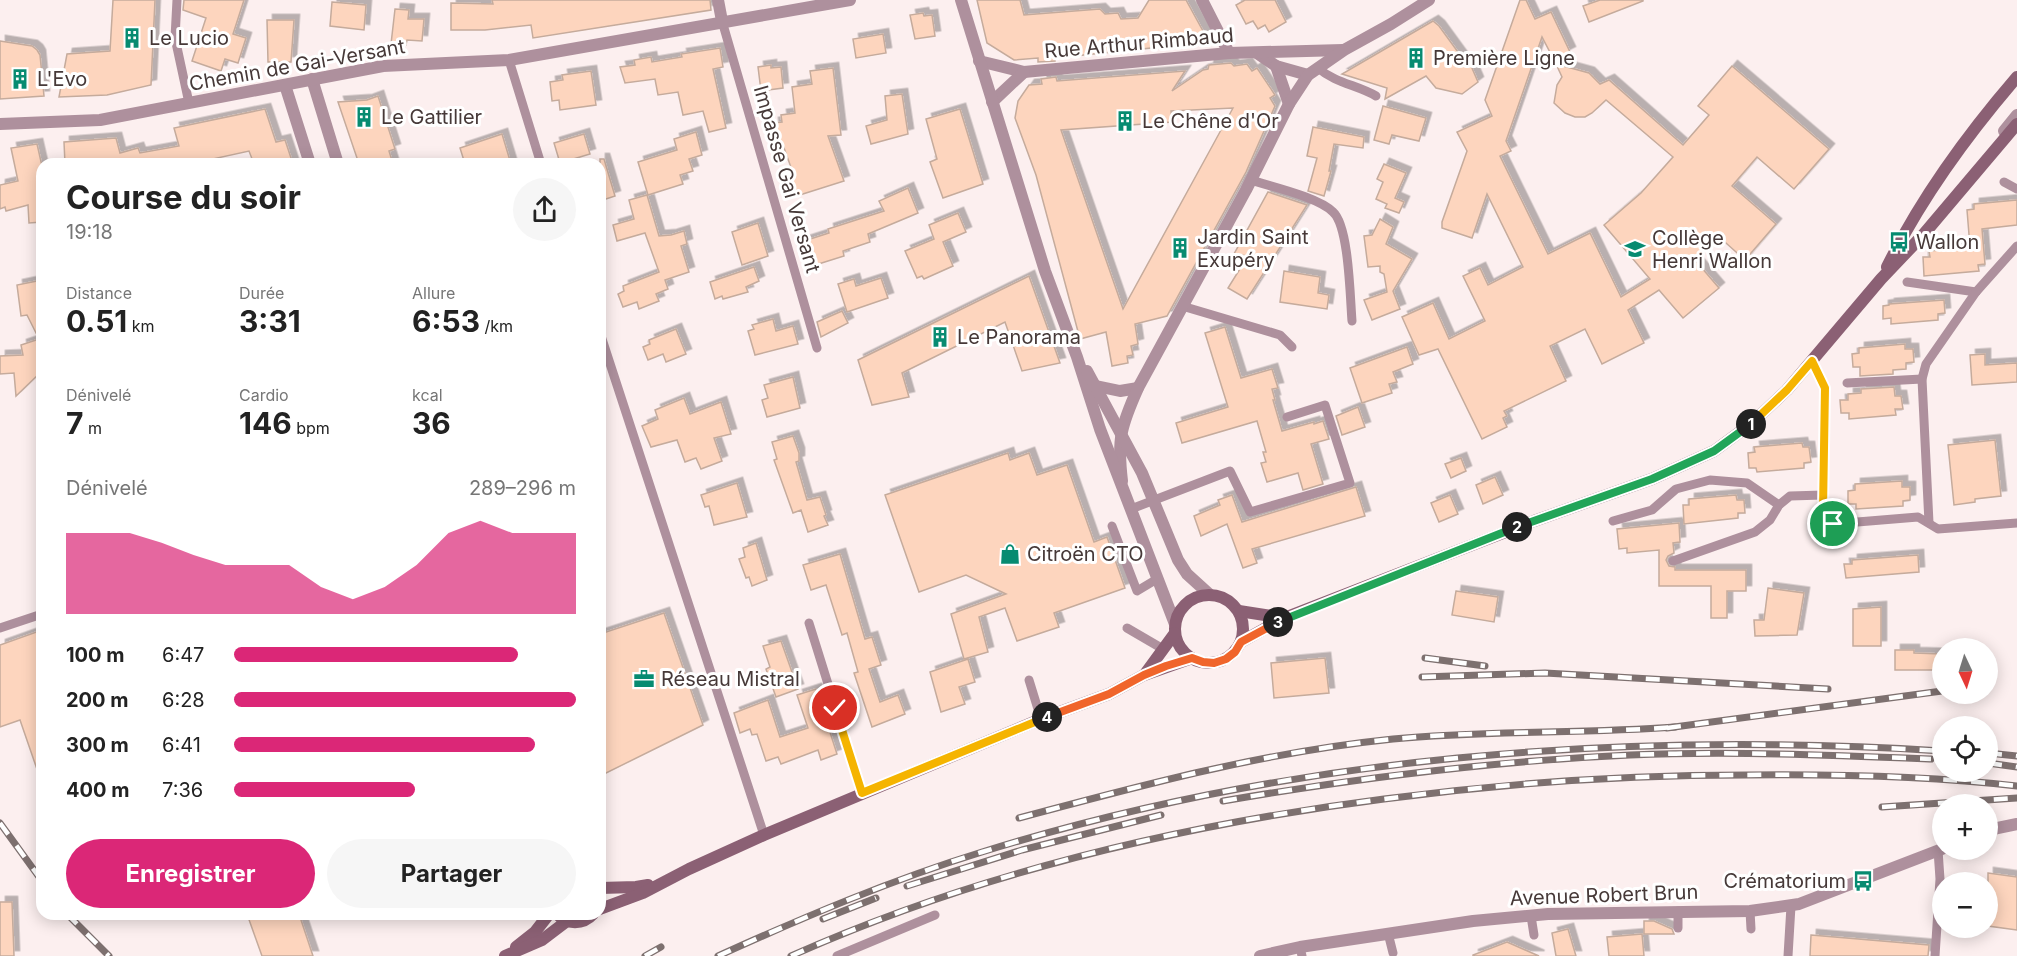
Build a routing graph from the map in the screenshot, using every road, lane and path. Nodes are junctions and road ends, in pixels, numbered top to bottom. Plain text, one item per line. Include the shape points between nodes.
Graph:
1 (177, 0) edge
2 (718, 0) edge
3 (850, 0) edge
4 (961, 0) edge
5 (1202, 0) edge
6 (1429, 0) edge
7 (722, 21) junction
8 (1344, 50) junction
9 (1296, 52) junction
10 (1229, 53) junction
11 (1257, 53) junction
12 (509, 60) junction
13 (979, 61) junction
14 (1276, 66) junction
15 (1024, 72) junction
16 (1313, 72) junction
17 (2017, 77) edge
18 (312, 80) junction
19 (285, 85) junction
20 (1376, 96) dead end
21 (992, 102) junction
22 (189, 103) junction
23 (1289, 104) junction
24 (2017, 115) edge
25 (0, 124) edge
26 (2017, 124) edge
27 (308, 158) edge
28 (336, 158) edge
29 (539, 158) edge
30 (1251, 180) junction
31 (2004, 182) dead end
32 (1967, 183) junction
33 (2017, 189) edge
34 (2017, 246) edge
35 (1881, 279) junction
36 (1907, 282) dead end
37 (1976, 292) junction
38 (1182, 306) junction
39 (1353, 321) dead end
40 (1292, 347) dead end
41 (817, 348) dead end
42 (606, 351) edge
43 (1077, 357) junction
44 (1812, 361) junction
45 (1923, 379) junction
46 (1847, 383) dead end
47 (1096, 386) junction
48 (1138, 388) junction
49 (1287, 417) dead end
50 (1121, 433) junction
51 (1123, 486) junction
52 (1823, 495) junction
53 (1154, 501) junction
54 (1779, 505) junction
55 (1131, 509) junction
56 (1613, 521) dead end
57 (1929, 523) junction
58 (2017, 523) edge
59 (1112, 526) dead end
60 (1672, 561) dead end
61 (1157, 579) junction
62 (1137, 591) junction
63 (1209, 594) junction
64 (1129, 599) dead end
65 (1239, 611) junction
66 (36, 616) edge
67 (1284, 618) junction
68 (809, 623) dead end
69 (0, 628) edge
70 (1127, 628) dead end
71 (1175, 628) junction
72 (1241, 642) junction
73 (1163, 649) junction
74 (1192, 658) junction
75 (1144, 675) junction
76 (1029, 680) dead end
77 (1041, 719) junction
78 (862, 793) junction
79 (2017, 824) edge
80 (1998, 829) edge
81 (764, 835) junction
82 (1932, 852) edge
83 (1940, 860) edge
84 (661, 882) junction
85 (606, 888) edge
86 (1791, 906) junction
87 (606, 907) edge
88 (1678, 911) junction
89 (1750, 911) junction
90 (935, 915) dead end
91 (1531, 916) junction
92 (544, 920) edge
93 (559, 920) edge
94 (1678, 928) dead end
95 (1752, 929) dead end
96 (1388, 933) junction
97 (1534, 936) dead end
98 (1301, 951) edge
99 (1393, 953) dead end
100 (507, 955) edge
101 (837, 956) edge
102 (1260, 956) edge
103 (1788, 956) edge
104 (1935, 956) edge

1 - 22 lane via 175,38
2 - 7 street
3 - 7 street, Chemin de Gai-Versant
4 - 13 street
5 - 10 street
6 - 8 street
7 - 12 street, Chemin de Gai-Versant
7 - 41 lane, Impasse Gai Versant
8 - 9 street, Rue Arthur Rimbaud
8 - 16 street
9 - 11 street, Rue Arthur Rimbaud
9 - 16 street
10 - 11 street, Rue Arthur Rimbaud
10 - 15 street, Rue Arthur Rimbaud
11 - 14 street, Rue Arthur Rimbaud
12 - 18 street, Chemin de Gai-Versant via 383,66
12 - 29 lane
13 - 15 street, Rue Arthur Rimbaud
13 - 21 street
14 - 16 street, Rue Arthur Rimbaud
14 - 23 street
15 - 21 street, Rue Arthur Rimbaud
16 - 20 lane
16 - 23 street
17 - 35 main road via 1952,159 1899,242
18 - 19 street, Chemin de Gai-Versant
18 - 28 street
19 - 22 street, Chemin de Gai-Versant
19 - 27 street
21 - 43 street via 1045,271
22 - 25 street, Chemin de Gai-Versant via 100,120
23 - 30 street
24 - 32 street
26 - 32 main road
30 - 38 street
30 - 39 lane via 1311,200 1338,217 1344,236
31 - 33 lane
32 - 35 main road
34 - 37 lane
35 - 44 main road
36 - 37 lane
37 - 45 lane via 1926,364
38 - 40 lane via 1280,335
38 - 48 street
42 - 81 lane
43 - 47 street
43 - 51 street
44 - 52 lane via 1825,388
44 - 67 main road via 1759,417 1714,451 1652,479
45 - 46 lane
45 - 57 lane
47 - 48 street via 1120,391
47 - 50 street
48 - 50 street
49 - 53 lane via 1325,405 1350,483 1250,512 1230,471
50 - 51 street
50 - 53 street
51 - 55 street
52 - 54 lane via 1790,496
52 - 57 lane via 1825,517 1833,524 1918,517
53 - 55 lane
53 - 63 street via 1178,560
54 - 56 lane via 1747,483 1710,480 1676,489 1652,510
54 - 60 lane via 1770,520 1755,532
55 - 61 street
57 - 58 lane via 1938,529
59 - 62 lane
61 - 62 lane
61 - 71 street
62 - 64 lane
63 - 65 main road via 1221,596
63 - 71 main road via 1186,603
65 - 67 main road
65 - 72 main road via 1244,632
66 - 69 lane
67 - 72 main road
68 - 78 lane
70 - 73 lane
71 - 73 main road
71 - 74 main road via 1178,643
72 - 74 main road via 1226,659 1214,663
73 - 75 main road
74 - 75 main road
75 - 77 main road via 1109,694
76 - 77 lane
77 - 78 main road
78 - 81 main road
79 - 80 street
81 - 84 main road
82 - 86 street, Avenue Robert Brun
83 - 104 lane
84 - 85 main road
84 - 87 main road
86 - 89 street, Avenue Robert Brun
86 - 103 lane
88 - 89 street, Avenue Robert Brun
88 - 91 street, Avenue Robert Brun
88 - 94 lane
89 - 95 lane
90 - 101 lane
91 - 96 street, Avenue Robert Brun
91 - 97 lane
92 - 100 main road
93 - 100 main road via 542,940
96 - 98 street, Avenue Robert Brun
96 - 99 lane
98 - 102 street, Avenue Robert Brun

